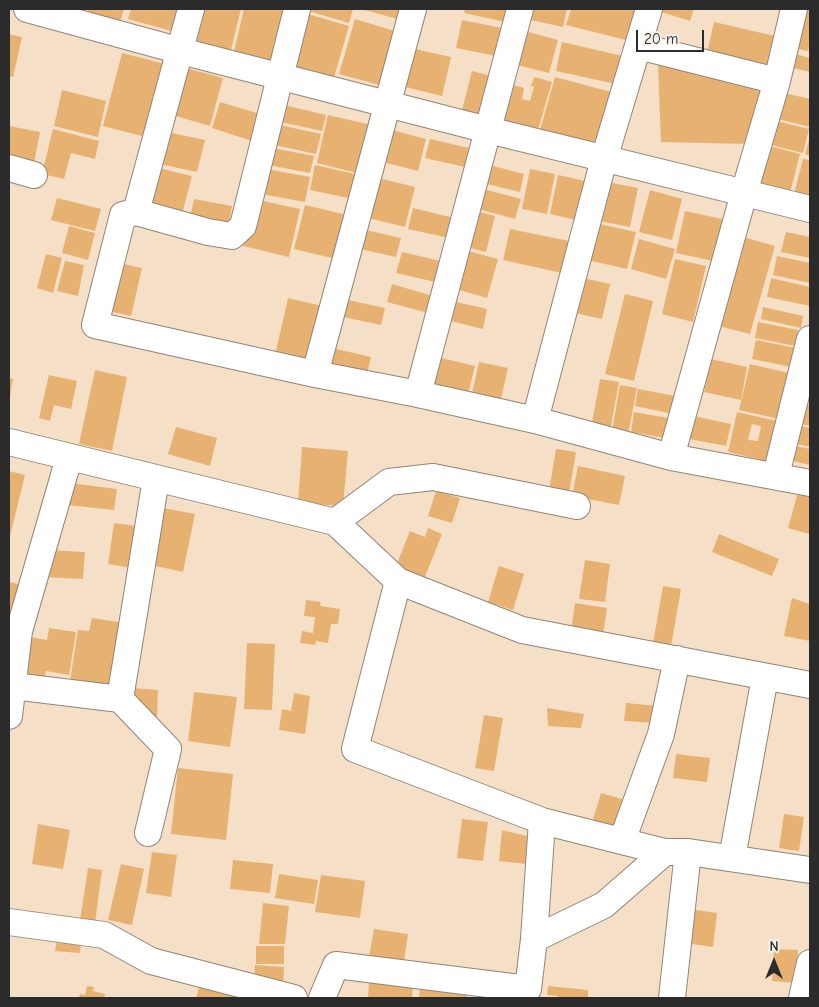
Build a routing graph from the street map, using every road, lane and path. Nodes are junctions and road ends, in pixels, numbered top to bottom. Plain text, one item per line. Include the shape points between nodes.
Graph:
1 (27, 9) edge
2 (191, 9) edge
3 (297, 9) edge
4 (413, 9) edge
5 (520, 9) edge
6 (649, 9) edge
7 (794, 9) edge
8 (638, 46) junction
9 (181, 51) junction
10 (280, 77) junction
11 (777, 81) junction
12 (388, 104) junction
13 (488, 130) junction
14 (604, 159) junction
15 (9, 168) edge
16 (34, 175) dead end
17 (744, 193) junction
18 (810, 209) edge
19 (136, 212) junction
20 (810, 339) edge
21 (315, 374) junction
22 (418, 394) junction
23 (535, 420) junction
24 (9, 442) edge
25 (671, 457) junction
26 (69, 458) junction
27 (776, 475) junction
28 (156, 479) junction
29 (810, 483) edge
30 (577, 506) dead end
31 (335, 522) junction
32 (398, 581) junction
33 (14, 630) edge
34 (677, 659) junction
35 (765, 676) junction
36 (810, 685) edge
37 (13, 686) junction
38 (120, 699) junction
39 (9, 716) edge
40 (542, 821) junction
41 (148, 833) dead end
42 (622, 841) junction
43 (677, 852) junction
44 (732, 858) junction
45 (810, 870) edge
46 (9, 922) edge
47 (534, 939) junction
48 (810, 963) edge
49 (294, 998) edge
50 (322, 998) edge
51 (672, 998) edge
52 (802, 998) edge

1 - 9 street
2 - 9 street
3 - 10 street
4 - 12 street
5 - 13 street
6 - 8 street
7 - 11 street
8 - 11 street
8 - 14 street
9 - 10 street
9 - 19 street
10 - 12 street
10 - 19 street via 243,226 232,236
11 - 17 street
12 - 13 street
12 - 21 street
13 - 14 street
13 - 22 street
14 - 17 street
14 - 23 street
15 - 16 street
17 - 18 street
17 - 25 street
19 - 21 street via 123,215 95,325
20 - 27 street
21 - 22 street
22 - 23 street
23 - 25 street
24 - 26 street
25 - 27 street
26 - 28 street
26 - 33 street
27 - 29 street
28 - 31 street
28 - 38 street
30 - 31 street via 433,477 389,482
31 - 32 street
32 - 34 street via 522,630
32 - 40 street via 355,749
33 - 37 street
34 - 35 street
34 - 42 street via 661,734
35 - 36 street
35 - 44 street
37 - 38 street
37 - 39 street
38 - 41 street via 168,749
40 - 42 street
40 - 47 street
42 - 43 street
43 - 44 street
43 - 47 street via 604,905
43 - 51 street
44 - 45 street
46 - 49 street via 104,935 151,960
47 - 50 street via 528,989 336,965
48 - 52 street

